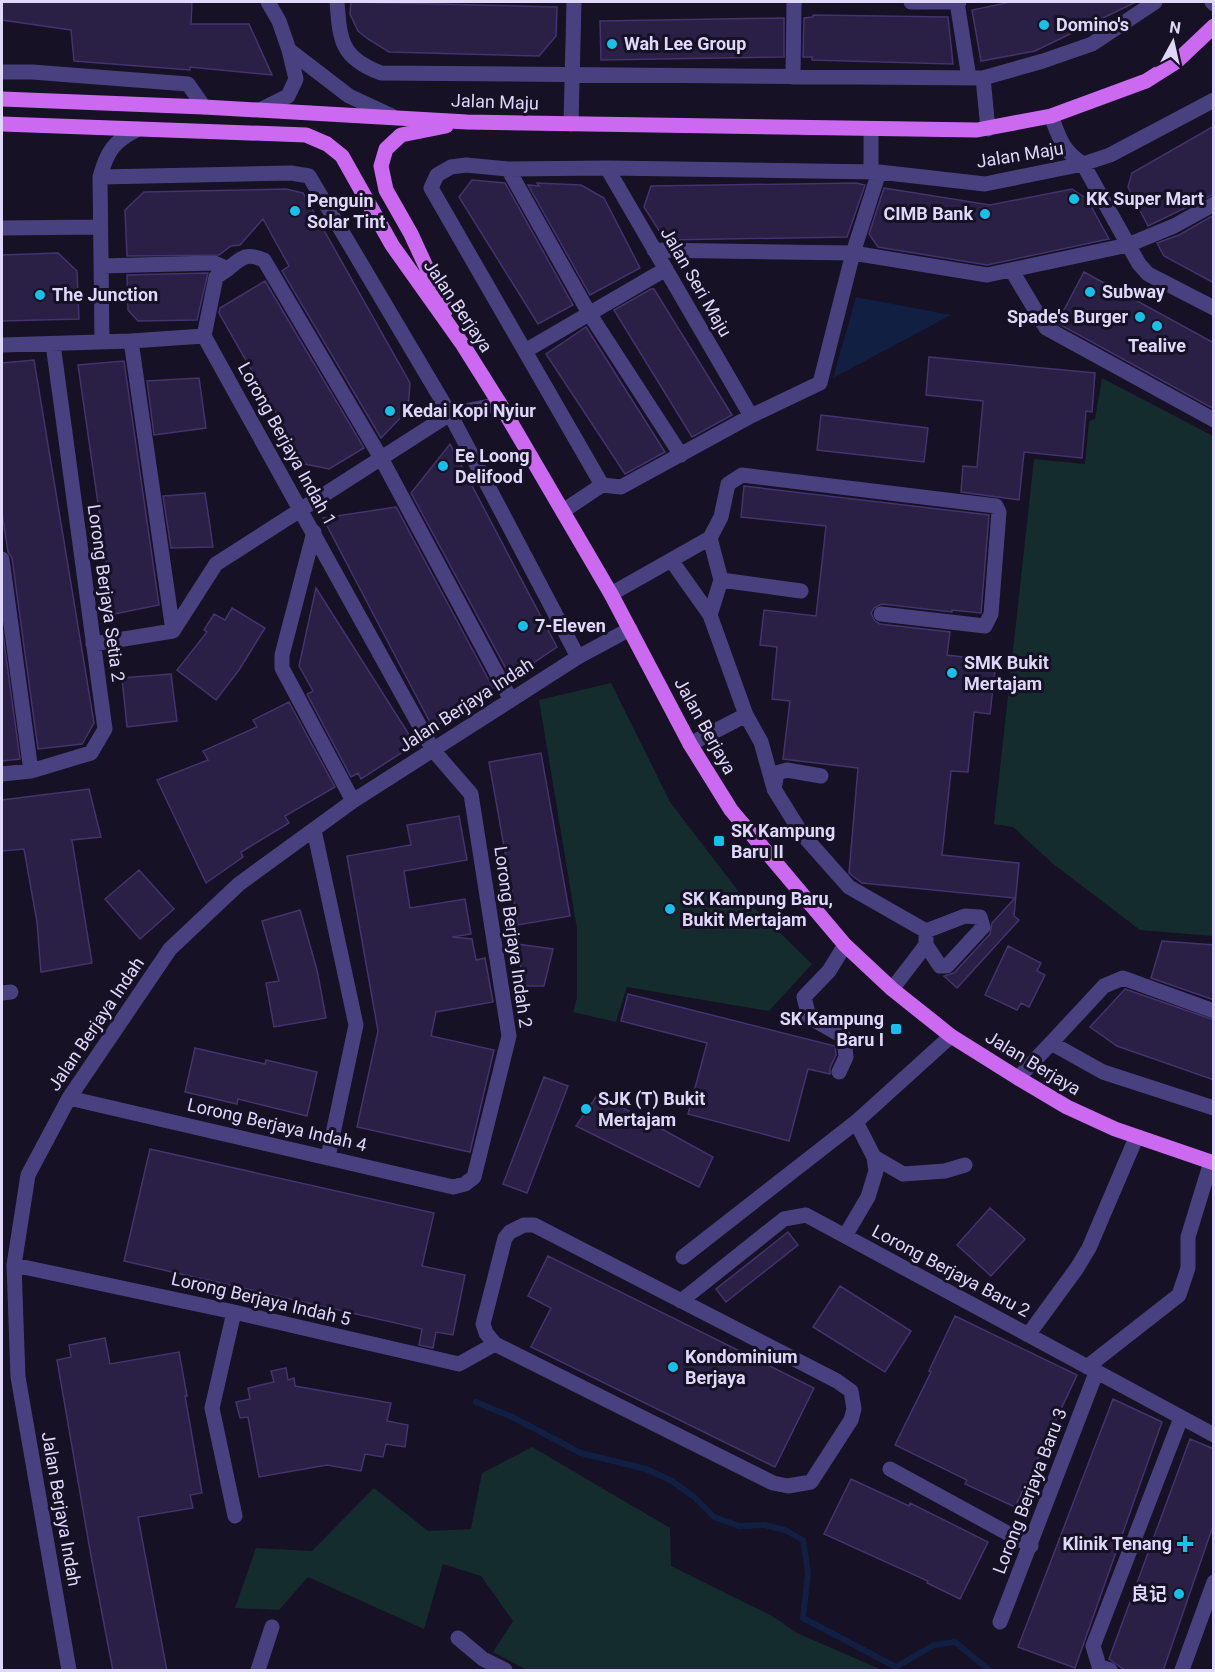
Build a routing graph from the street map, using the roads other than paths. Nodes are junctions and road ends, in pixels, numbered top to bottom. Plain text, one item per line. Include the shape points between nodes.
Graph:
1 (268, 2) edge
2 (337, 2) edge
3 (574, 2) edge
4 (794, 2) edge
5 (911, 2) edge
6 (958, 2) edge
7 (1155, 2) edge
8 (1214, 26) edge
9 (289, 50) junction
10 (2, 72) edge
11 (572, 75) junction
12 (793, 77) junction
13 (976, 78) junction
14 (2, 99) edge
15 (1214, 100) edge
16 (204, 107) junction
17 (260, 110) junction
18 (1051, 116) junction
19 (392, 117) junction
20 (467, 122) junction
21 (2, 124) edge
22 (571, 124) junction
23 (138, 129) junction
24 (871, 129) junction
25 (988, 129) junction
26 (1083, 164) junction
27 (607, 168) junction
28 (508, 169) junction
29 (875, 172) junction
30 (100, 177) junction
31 (1214, 204) edge
32 (100, 227) junction
33 (2, 228) edge
34 (1128, 245) junction
35 (654, 250) junction
36 (854, 253) junction
37 (101, 266) junction
38 (228, 269) junction
39 (666, 269) junction
40 (1012, 271) junction
41 (1214, 308) edge
42 (589, 312) junction
43 (204, 336) junction
44 (102, 341) junction
45 (131, 341) junction
46 (53, 344) junction
47 (2, 345) edge
48 (463, 345) junction
49 (525, 351) junction
50 (500, 404) junction
51 (450, 414) junction
52 (751, 416) junction
53 (1214, 420) edge
54 (681, 455) junction
55 (381, 458) junction
56 (602, 485) junction
57 (301, 509) junction
58 (563, 511) junction
59 (314, 532) junction
60 (710, 538) junction
61 (2, 560) edge
62 (671, 560) junction
63 (720, 580) junction
64 (801, 591) dead end
65 (611, 594) junction
66 (5, 606) edge
67 (881, 614) dead end
68 (710, 615) junction
69 (630, 629) junction
70 (173, 631) junction
71 (93, 644) junction
72 (578, 657) junction
73 (511, 700) junction
74 (746, 715) junction
75 (690, 744) junction
76 (433, 750) junction
77 (31, 771) junction
78 (2, 774) edge
79 (821, 776) dead end
80 (774, 789) junction
81 (353, 801) junction
82 (314, 830) junction
83 (845, 945) junction
84 (892, 988) junction
85 (1214, 1011) edge
86 (951, 1036) junction
87 (1051, 1043) junction
88 (839, 1072) dead end
89 (1018, 1078) junction
90 (69, 1098) junction
91 (1214, 1108) edge
92 (856, 1122) junction
93 (1137, 1138) junction
94 (328, 1157) junction
95 (874, 1157) junction
96 (1212, 1163) edge
97 (965, 1165) dead end
98 (474, 1178) joint
99 (845, 1236) junction
100 (683, 1257) dead end
101 (14, 1265) junction
102 (681, 1301) junction
103 (234, 1312) junction
104 (1028, 1335) junction
105 (495, 1344) junction
106 (1091, 1370) junction
107 (1181, 1418) junction
108 (1214, 1435) edge
109 (890, 1469) dead end
110 (235, 1516) dead end
111 (1030, 1546) junction
112 (1214, 1582) edge
113 (1000, 1622) dead end
114 (272, 1627) dead end
115 (458, 1638) dead end
116 (69, 1671) edge
117 (258, 1671) edge
118 (505, 1671) edge
119 (1110, 1671) edge
120 (1182, 1671) edge

1 - 9 street
2 - 11 street, Jalan Maju via 339,30 347,52 362,66 381,73
3 - 11 street
4 - 12 street
5 - 6 street
6 - 13 street
7 - 13 street, Jalan Maju via 1092,44
8 - 18 main road, Jalan Maju via 1176,62 1146,81
9 - 17 street via 296,78 288,96
9 - 19 street via 349,96
10 - 16 street via 188,84
11 - 12 street, Jalan Maju
11 - 22 street
12 - 13 street, Jalan Maju
13 - 25 street, Jalan Maju
14 - 16 main road, Jalan Maju
15 - 26 street, Jalan Maju via 1110,155
16 - 17 main road, Jalan Maju
17 - 19 main road, Jalan Maju
18 - 25 main road, Jalan Maju
18 - 26 street via 1061,142
19 - 20 main road, Jalan Maju
20 - 22 main road, Jalan Maju
20 - 48 main road via 401,135 386,149 381,166 386,189
21 - 23 main road
22 - 24 main road, Jalan Maju
23 - 30 street via 114,146 105,158
23 - 48 main road, Jalan Berjaya via 306,135 327,144 342,156 392,245
24 - 25 main road, Jalan Maju
24 - 29 street
26 - 29 street, Jalan Maju via 985,184
26 - 34 street
27 - 28 street, Jalan Maju
27 - 29 street, Jalan Maju
27 - 35 street, Jalan Seri Maju
28 - 42 street
28 - 49 street, Jalan Maju via 451,167 437,175 431,188
29 - 36 street
30 - 32 street
30 - 51 street via 291,173 309,176
31 - 34 street
32 - 33 street
32 - 37 street
34 - 40 street
34 - 41 street via 1148,274
35 - 36 street
35 - 39 street, Jalan Seri Maju
36 - 40 street via 987,274
36 - 52 street via 820,383
37 - 38 street via 214,263
37 - 44 street
38 - 43 street via 216,277
38 - 55 street via 253,255 264,260
39 - 42 street
39 - 52 street, Jalan Seri Maju
40 - 53 street via 1046,328
42 - 49 street
42 - 54 street
43 - 45 street
43 - 57 street, Lorong Berjaya Indah 1
44 - 45 street
44 - 46 street
45 - 70 street
46 - 47 street
46 - 71 street, Lorong Berjaya Setia 2
48 - 50 main road, Jalan Berjaya
49 - 56 street
50 - 51 street
50 - 58 main road, Jalan Berjaya
51 - 55 street
51 - 72 street
52 - 54 street
54 - 56 street via 621,487
55 - 57 street
55 - 73 street
56 - 58 street
57 - 59 street, Lorong Berjaya Indah 1
57 - 70 street via 216,564
58 - 65 main road, Jalan Berjaya
59 - 76 street, Lorong Berjaya Indah 1
59 - 81 street via 282,668
60 - 62 street
60 - 63 street
60 - 67 street via 721,517 729,484 742,475 996,506 999,512 991,615 985,626
61 - 66 street
62 - 65 street
62 - 68 street
63 - 64 street
63 - 68 street
65 - 69 main road, Jalan Berjaya
66 - 77 street
68 - 74 street
69 - 72 street, Jalan Berjaya Indah
69 - 75 main road, Jalan Berjaya
70 - 71 street
71 - 77 street, Lorong Berjaya Setia 2 via 105,729 91,753
72 - 73 street, Jalan Berjaya Indah
73 - 76 street, Jalan Berjaya Indah
74 - 75 street
74 - 80 street via 761,742
75 - 83 main road, Jalan Berjaya via 731,810
76 - 81 street, Jalan Berjaya Indah
76 - 98 street, Lorong Berjaya Indah 2 via 471,794 509,1036
77 - 78 street, Lorong Berjaya Setia 2
79 - 80 street via 787,770 777,773
80 - 84 street via 802,834 849,887 926,938
81 - 82 street, Jalan Berjaya Indah
82 - 90 street, Jalan Berjaya Indah via 239,884 170,949
82 - 94 street via 356,1025
83 - 84 main road, Jalan Berjaya
83 - 88 street via 830,971 804,997 809,1017 844,1037 846,1057
84 - 86 main road, Jalan Berjaya
85 - 87 street via 1123,978 1104,986
86 - 89 main road, Jalan Berjaya
86 - 92 street
87 - 89 street
87 - 91 street via 1103,1072
89 - 93 main road, Jalan Berjaya via 1067,1107
90 - 94 street, Lorong Berjaya Indah 4
90 - 101 street, Jalan Berjaya Indah via 28,1175
92 - 95 street
92 - 100 street
93 - 96 main road, Jalan Berjaya
93 - 104 street via 1089,1248
94 - 98 street, Lorong Berjaya Indah 4 via 453,1187
95 - 97 street via 903,1174 945,1171
95 - 99 street via 876,1171 868,1197
96 - 106 street via 1188,1237 1188,1268 1179,1295
99 - 102 street, Lorong Berjaya Baru 2 via 806,1215 784,1219
99 - 104 street, Lorong Berjaya Baru 2
101 - 103 street, Lorong Berjaya Indah 5
101 - 116 street, Jalan Berjaya Indah via 18,1377
102 - 105 street via 534,1225 524,1225 505,1238 483,1324
102 - 105 street via 851,1391 851,1420 811,1482 788,1486 773,1483
103 - 105 street, Lorong Berjaya Indah 5 via 459,1364
103 - 110 street via 212,1408
104 - 106 street, Lorong Berjaya Baru 2
106 - 107 street, Lorong Berjaya Baru 2
106 - 111 street, Lorong Berjaya Baru 3
107 - 108 street, Lorong Berjaya Baru 2
107 - 119 street via 1093,1646 1099,1666
109 - 111 street
111 - 113 street, Lorong Berjaya Baru 3
112 - 120 street
114 - 117 street
115 - 118 street

